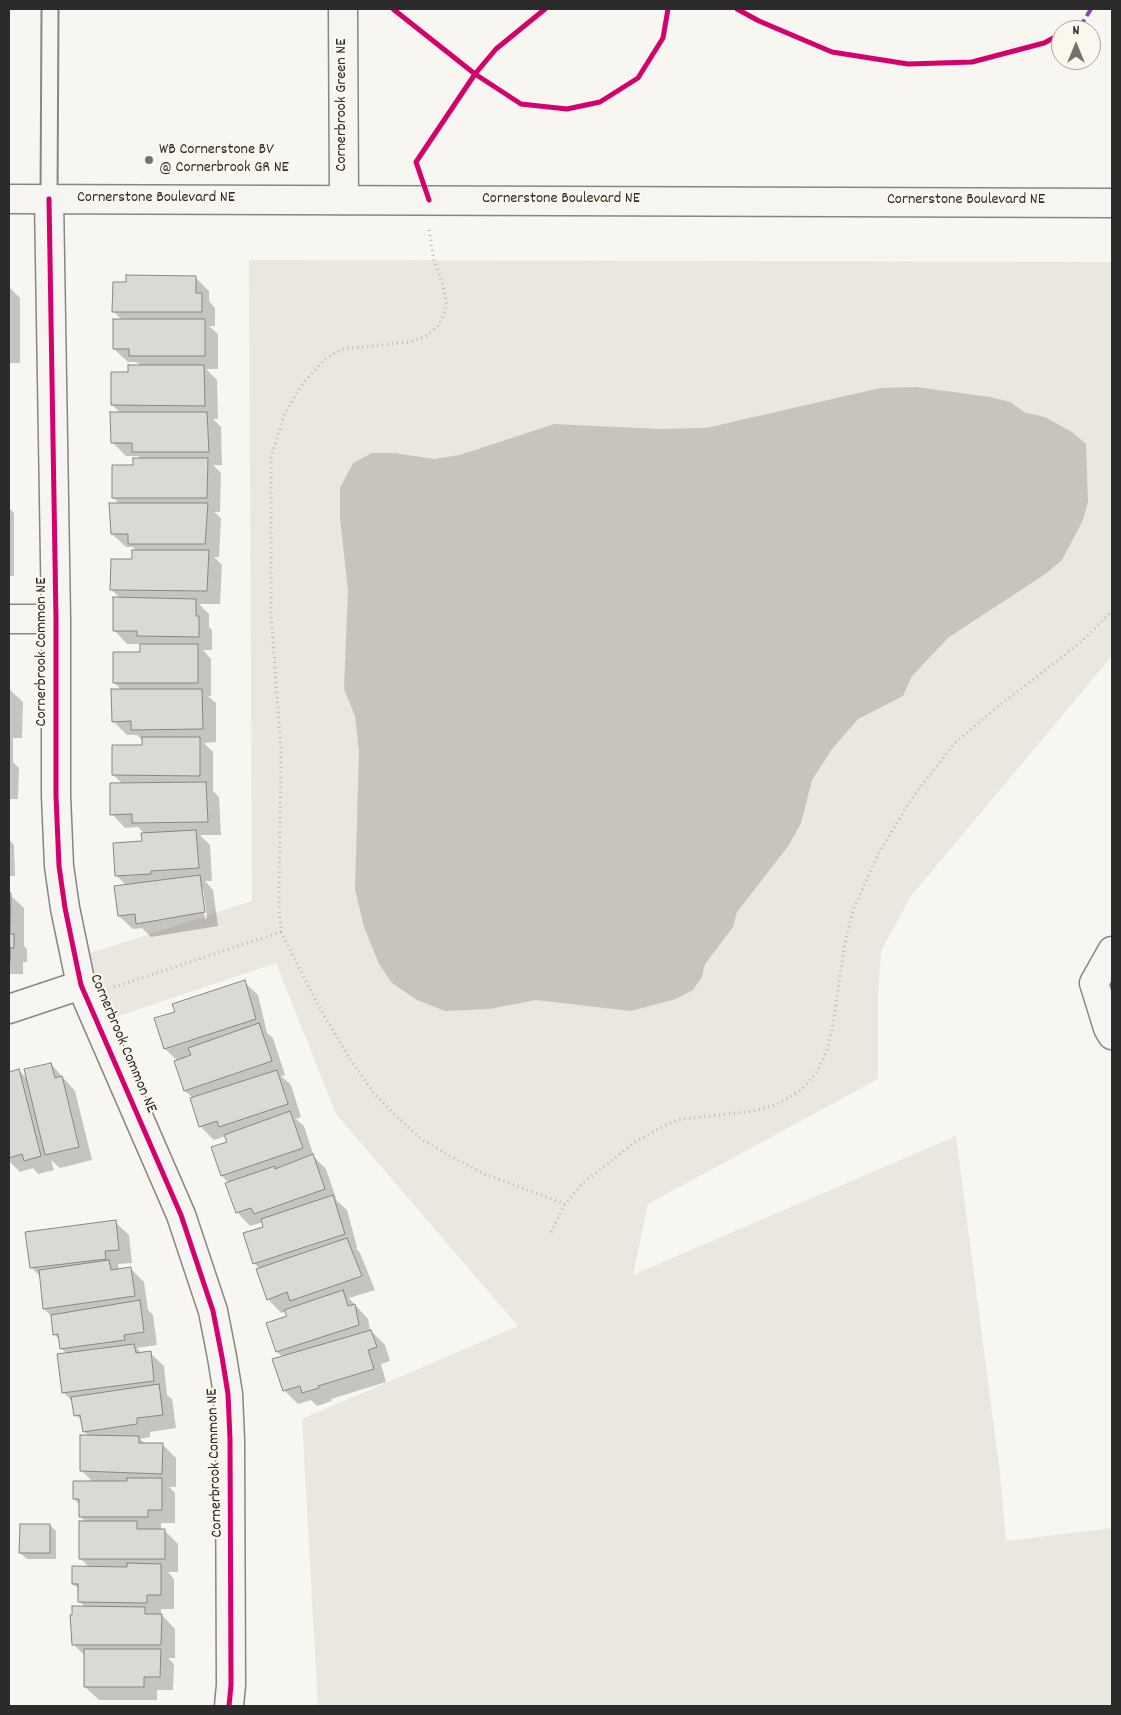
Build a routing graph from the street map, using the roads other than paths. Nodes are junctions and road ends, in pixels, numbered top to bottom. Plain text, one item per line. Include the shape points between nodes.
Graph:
1 (50, 9) edge
2 (343, 9) edge
3 (9, 199) edge
4 (50, 199) junction
5 (344, 200) junction
6 (1112, 203) edge
7 (9, 618) edge
8 (56, 618) junction
9 (1112, 951) edge
10 (84, 990) junction
11 (9, 1009) edge
12 (1112, 1035) edge
13 (229, 1706) edge

1 - 4 lane
2 - 5 street, Cornerbrook Green NE
3 - 4 street, Cornerstone Boulevard NE
4 - 5 street, Cornerstone Boulevard NE
4 - 8 street, Cornerbrook Common NE
5 - 6 street, Cornerstone Boulevard NE
7 - 8 street
8 - 10 street, Cornerbrook Common NE via 57,834 65,908
9 - 12 street via 1094,983
10 - 11 street
10 - 13 street, Cornerbrook Common NE via 181,1215 213,1311 228,1394 230,1439

